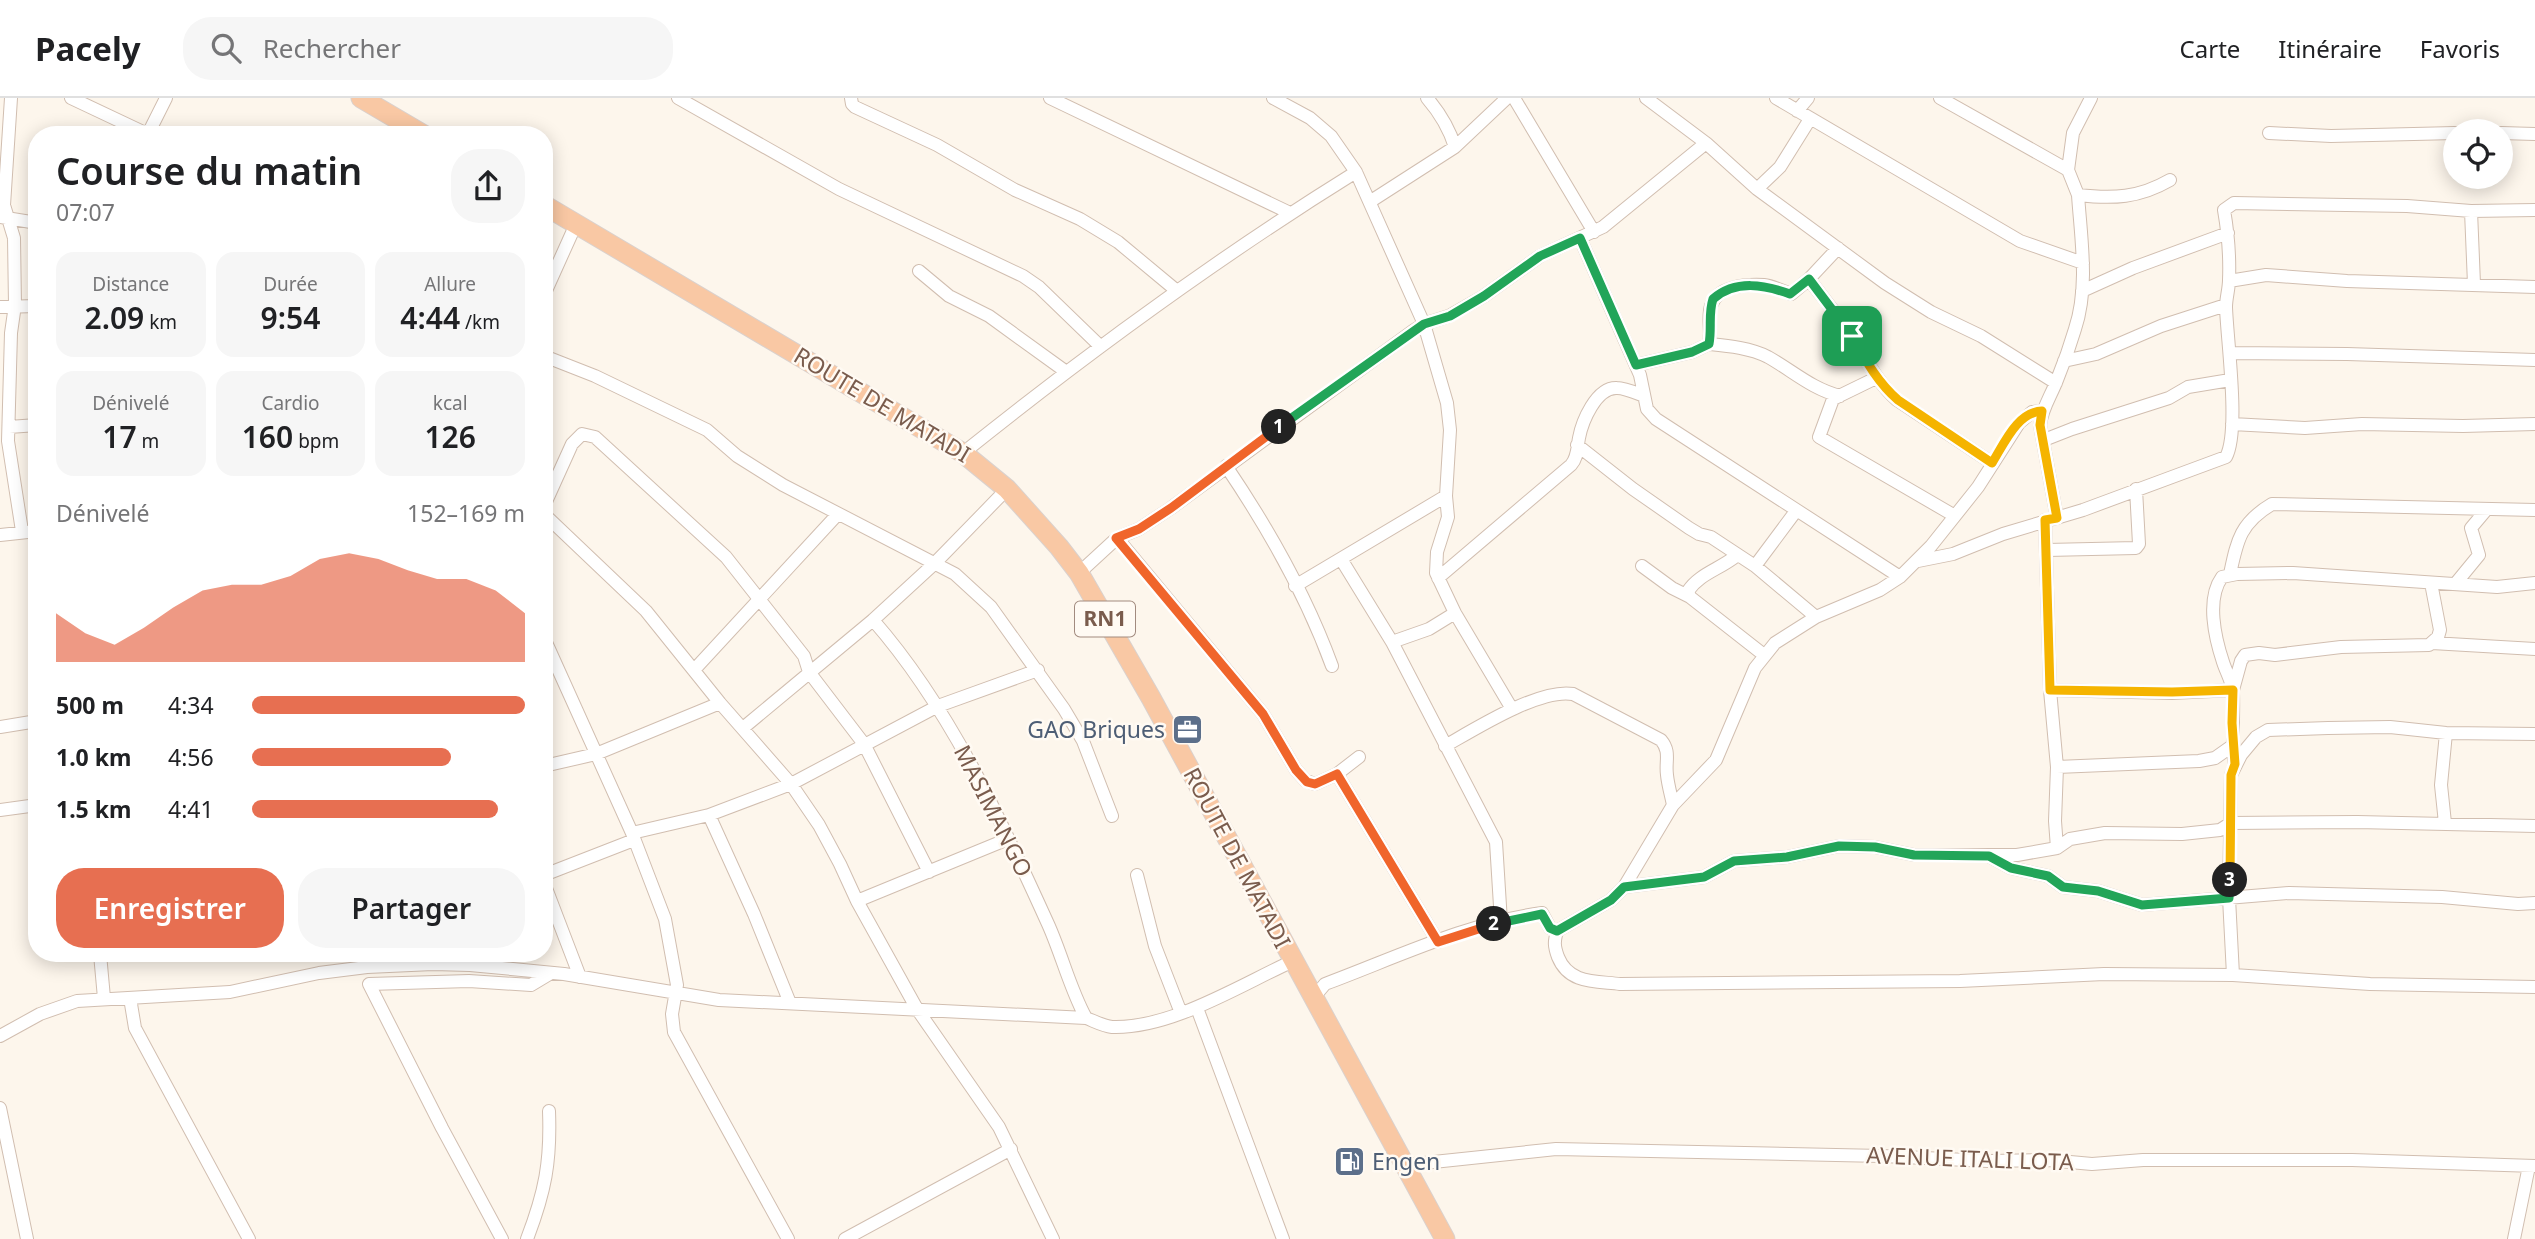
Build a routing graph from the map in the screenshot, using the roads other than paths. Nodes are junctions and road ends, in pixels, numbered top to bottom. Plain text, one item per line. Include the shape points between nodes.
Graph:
1 (11, 98) edge
2 (71, 98) edge
3 (166, 98) edge
4 (361, 98) edge
5 (678, 98) edge
6 (851, 98) edge
7 (1050, 98) edge
8 (1273, 98) edge
9 (1427, 98) edge
10 (1507, 98) edge
11 (1514, 98) edge
12 (1646, 98) edge
13 (1776, 98) edge
14 (1808, 98) edge
15 (1940, 98) edge
16 (2091, 98) edge
17 (1797, 111) junction
18 (1810, 119) junction
19 (130, 126) edge
20 (152, 126) edge
21 (409, 126) edge
22 (2269, 132) dead end
23 (2443, 132) edge
24 (2513, 133) edge
25 (2535, 134) edge
26 (1706, 144) junction
27 (1455, 147) junction
28 (2068, 170) junction
29 (1356, 172) junction
30 (2170, 180) dead end
31 (1758, 189) junction
32 (2078, 195) junction
33 (1371, 201) junction
34 (553, 210) edge
35 (2535, 210) edge
36 (2471, 211) junction
37 (1290, 213) junction
38 (3, 217) edge
39 (28, 221) edge
40 (576, 224) junction
41 (1594, 232) junction
42 (2228, 233) junction
43 (1580, 238) junction
44 (1838, 248) junction
45 (2083, 262) junction
46 (919, 271) dead end
47 (553, 275) edge
48 (1809, 279) junction
49 (2229, 281) junction
50 (2474, 284) junction
51 (2535, 286) edge
52 (2082, 290) junction
53 (1177, 291) junction
54 (15, 305) junction
55 (2226, 305) junction
56 (28, 306) edge
57 (0, 307) edge
58 (1424, 324) junction
59 (1709, 344) junction
60 (1100, 346) junction
61 (2230, 353) junction
62 (553, 360) edge
63 (2535, 360) edge
64 (2064, 361) junction
65 (1636, 365) junction
66 (1065, 371) junction
67 (1876, 378) junction
68 (2230, 380) junction
69 (2056, 383) junction
70 (1644, 396) junction
71 (1840, 396) junction
72 (2042, 411) junction
73 (2232, 424) junction
74 (2535, 424) edge
75 (28, 426) edge
76 (9, 427) junction
77 (2044, 440) junction
78 (4, 442) edge
79 (1577, 445) junction
80 (963, 453) junction
81 (1992, 463) junction
82 (1226, 466) junction
83 (553, 486) edge
84 (1007, 489) junction
85 (2136, 489) junction
86 (1446, 496) junction
87 (2487, 509) junction
88 (2535, 510) edge
89 (1796, 511) junction
90 (837, 515) junction
91 (1955, 516) junction
92 (2051, 519) junction
93 (553, 523) edge
94 (22, 531) junction
95 (28, 531) edge
96 (0, 535) edge
97 (1116, 538) junction
98 (2047, 550) junction
99 (1736, 556) junction
100 (1341, 559) junction
101 (1918, 561) junction
102 (935, 563) junction
103 (1643, 566) dead end
104 (1755, 566) junction
105 (1079, 573) junction
106 (2230, 574) junction
107 (1900, 577) junction
108 (1438, 578) junction
109 (2431, 583) junction
110 (2456, 583) junction
111 (2535, 583) edge
112 (1295, 586) junction
113 (1690, 597) junction
114 (759, 600) junction
115 (1455, 613) junction
116 (1816, 617) junction
117 (873, 620) junction
118 (1392, 642) junction
119 (2432, 643) junction
120 (2535, 649) edge
121 (1764, 654) junction
122 (553, 658) edge
123 (1332, 666) dead end
124 (694, 670) junction
125 (1038, 670) junction
126 (809, 672) junction
127 (2050, 690) junction
128 (2233, 690) junction
129 (720, 703) junction
130 (938, 706) junction
131 (1512, 709) junction
132 (28, 722) edge
133 (0, 727) edge
134 (743, 729) junction
135 (2445, 733) junction
136 (2535, 734) edge
137 (864, 744) junction
138 (1445, 746) junction
139 (2232, 746) junction
140 (596, 754) junction
141 (1359, 757) dead end
142 (553, 764) edge
143 (2235, 764) junction
144 (2057, 767) junction
145 (1337, 774) junction
146 (791, 784) junction
147 (1673, 805) junction
148 (28, 806) edge
149 (0, 810) edge
150 (709, 815) junction
151 (1112, 816) dead end
152 (2231, 823) junction
153 (2445, 823) junction
154 (2535, 826) edge
155 (633, 836) junction
156 (1008, 839) junction
157 (2057, 848) junction
158 (1989, 856) junction
159 (553, 872) edge
160 (929, 872) junction
161 (1137, 875) dead end
162 (1624, 887) junction
163 (2229, 898) junction
164 (857, 901) junction
165 (2535, 903) edge
166 (553, 906) edge
167 (1501, 922) junction
168 (1557, 931) junction
169 (1438, 942) junction
170 (1293, 961) junction
171 (101, 962) edge
172 (551, 973) junction
173 (2233, 975) junction
174 (580, 977) junction
175 (2535, 986) edge
176 (674, 992) junction
177 (1314, 997) junction
178 (104, 998) junction
179 (130, 998) junction
180 (790, 1003) junction
181 (1197, 1008) junction
182 (917, 1009) junction
183 (1181, 1013) junction
184 (1086, 1018) junction
185 (0, 1037) edge
186 (0, 1108) edge
187 (549, 1111) dead end
188 (1011, 1149) junction
189 (1405, 1165) junction
190 (2532, 1166) edge
191 (27, 1239) edge
192 (249, 1239) edge
193 (502, 1239) edge
194 (527, 1239) edge
195 (788, 1239) edge
196 (845, 1239) edge
197 (1053, 1239) edge
198 (1283, 1239) edge
199 (1445, 1239) edge
200 (2514, 1239) edge

1 - 38 street
2 - 19 street
3 - 20 street
4 - 21 highway
5 - 60 street via 839,190 1023,276
6 - 53 street via 855,107 937,145 1118,242
7 - 37 street
8 - 29 street via 1310,118 1331,136
9 - 27 street via 1445,122
10 - 27 street
11 - 41 street
12 - 26 street
13 - 17 street
14 - 17 street
15 - 28 street
16 - 28 street via 2073,133
17 - 18 street
18 - 31 street via 1780,167
18 - 45 street via 2020,241
22 - 23 street via 2331,136
24 - 25 street
26 - 31 street
26 - 41 street
27 - 33 street
28 - 32 street
29 - 33 street
29 - 37 street
30 - 32 street via 2149,192 2106,198
31 - 44 street
32 - 45 street
33 - 58 street
34 - 40 highway, ROUTE DE MATADI / RN1
35 - 36 street
36 - 42 street via 2234,203 2224,210
36 - 50 street
37 - 53 street
38 - 39 street
38 - 54 street via 14,238
40 - 47 street
40 - 80 highway, ROUTE DE MATADI / RN1
41 - 43 street
42 - 49 street
42 - 52 street
43 - 58 street via 1540,256 1450,316
43 - 65 street
44 - 48 street
44 - 69 street via 1905,296
45 - 52 street
46 - 66 street via 949,296 989,316
48 - 59 street via 1790,294 1766,285 1734,287 1717,295 1709,317
48 - 67 street via 1852,336
49 - 50 street via 2266,275
49 - 55 street
50 - 51 street
52 - 64 street via 2077,326
53 - 60 street
54 - 56 street
54 - 57 street
54 - 76 street
55 - 61 street
55 - 64 street via 2096,354
58 - 82 street
58 - 86 street via 1449,417
59 - 65 street
59 - 71 street via 1752,351 1817,389
60 - 66 street
61 - 63 street
61 - 68 street
62 - 90 street via 707,430 737,456
64 - 69 street
65 - 70 street
66 - 80 street
67 - 71 street
67 - 81 street via 1898,400
68 - 73 street
68 - 77 street via 2188,387 2169,398
69 - 72 street
70 - 79 street via 1608,390 1582,420
70 - 89 street via 1656,419
71 - 91 street via 1829,407 1819,433 1822,439
72 - 77 street
72 - 81 street via 2032,412 2019,423
73 - 74 street via 2305,428
73 - 85 street via 2226,457
75 - 76 street
76 - 78 street
77 - 92 street
78 - 94 street
79 - 99 street via 1633,489
79 - 108 street via 1571,465
80 - 84 highway, ROUTE DE MATADI / RN1
81 - 91 street
82 - 97 street via 1139,529
82 - 112 street via 1263,520
83 - 114 street via 572,444 582,434 595,437 726,557
84 - 102 street
84 - 105 highway, ROUTE DE MATADI / RN1
85 - 92 street
85 - 98 street via 2136,548
86 - 100 street
86 - 108 street via 1448,517 1437,552
87 - 88 street
87 - 106 street via 2272,504 2240,533
87 - 110 street via 2471,528 2479,555
89 - 104 street
89 - 107 street
90 - 102 street
90 - 114 street
91 - 101 street
92 - 98 street
92 - 101 street via 1954,554
93 - 124 street via 646,611
94 - 95 street
94 - 96 street
97 - 105 street
97 - 145 street via 1263,714 1307,782 1315,784
98 - 127 street
99 - 104 street
99 - 113 street via 1693,583
100 - 112 street
100 - 118 street
101 - 107 street
102 - 117 street
102 - 125 street via 955,574 991,607
103 - 113 street
104 - 116 street
105 - 170 highway, ROUTE DE MATADI / RN1
106 - 109 street via 2293,573
106 - 128 street via 2218,585 2214,625
107 - 116 street
108 - 115 street
109 - 110 street
109 - 119 street via 2440,630
110 - 111 street via 2497,587
112 - 123 street
113 - 121 street
114 - 124 street
114 - 126 street via 804,656
115 - 118 street via 1429,629
115 - 131 street
116 - 121 street
117 - 126 street
117 - 130 street, MASIMANGO
118 - 138 street
119 - 120 street
119 - 128 street via 2245,655
121 - 147 street via 1716,760
122 - 140 street
124 - 129 street
125 - 130 street
125 - 151 street via 1083,741
126 - 134 street
126 - 137 street
127 - 128 street
127 - 144 street
128 - 139 street
129 - 134 street
129 - 140 street
130 - 137 street
130 - 156 street, MASIMANGO
131 - 138 street
131 - 147 street via 1553,695 1573,694 1661,740 1667,746 1666,771
132 - 133 street
134 - 146 street
135 - 136 street
135 - 143 street via 2390,727 2268,730 2246,747
135 - 153 street via 2441,785
137 - 146 street
137 - 160 street
138 - 167 street via 1496,842
139 - 143 street
139 - 144 street via 2215,758 2199,761
140 - 142 street
140 - 155 street
141 - 145 street
143 - 152 street
144 - 157 street
145 - 169 street
146 - 150 street
146 - 164 street via 824,835
147 - 162 street
148 - 149 street
150 - 155 street
150 - 180 street
152 - 153 street
152 - 157 street via 2220,830 2182,834 2105,833 2070,839
152 - 163 street
153 - 154 street
155 - 159 street
155 - 176 street via 665,919 677,985
156 - 160 street
156 - 184 street, MASIMANGO
157 - 158 street
158 - 162 street via 1914,855 1839,846 1787,857 1734,861 1704,877
158 - 163 street via 2011,868 2048,876 2063,887 2098,891 2142,905
160 - 164 street
161 - 183 street via 1155,946
162 - 168 street via 1611,900
163 - 165 street via 2289,893
163 - 173 street
164 - 182 street
166 - 174 street
167 - 168 street via 1542,914
167 - 169 street
168 - 173 street via 1553,945 1568,974 1620,984
169 - 177 street via 1325,984
170 - 177 highway, ROUTE DE MATADI / RN1
170 - 181 street
171 - 178 street
172 - 174 street
172 - 179 street via 470,965 367,967 230,992
172 - 193 street via 531,985 469,981 369,984
173 - 175 street via 2370,984
174 - 176 street
176 - 180 street via 719,1000
176 - 195 street via 674,1032
177 - 189 highway, ROUTE DE MATADI / RN1
178 - 179 street
178 - 185 street via 60,1005
179 - 192 street via 135,1028
180 - 182 street
181 - 183 street
181 - 198 street
182 - 184 street
182 - 188 street
183 - 184 street via 1110,1027
186 - 191 street
187 - 194 street via 551,1151 544,1191
188 - 196 street
188 - 197 street
189 - 190 street, AVENUE ITALI LOTA via 1556,1149 2092,1164 2352,1160
189 - 199 highway, ROUTE DE MATADI / RN1
190 - 200 street

